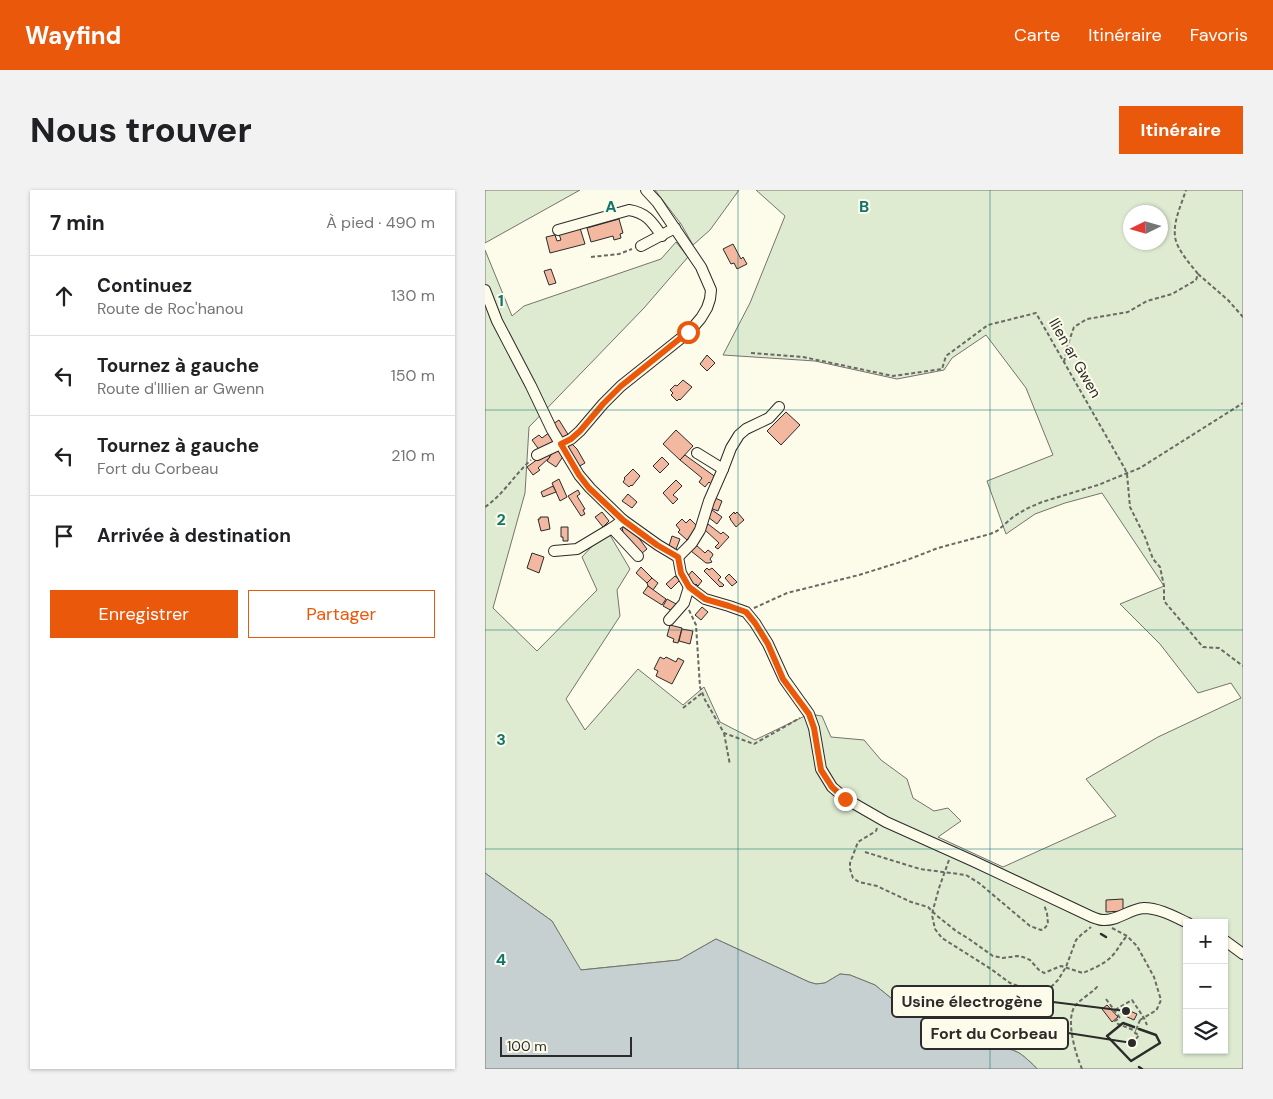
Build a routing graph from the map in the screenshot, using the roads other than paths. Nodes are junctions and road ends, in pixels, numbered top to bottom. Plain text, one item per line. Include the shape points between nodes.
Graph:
1 (646, 190) edge
2 (675, 228) junction
3 (558, 230) dead end
4 (661, 236) junction
5 (641, 246) road end
6 (485, 290) edge
7 (779, 407) dead end
8 (561, 444) junction
9 (697, 453) dead end
10 (537, 455) road end
11 (723, 469) junction
12 (623, 520) junction
13 (611, 528) junction
14 (555, 552) dead end
15 (639, 556) dead end
16 (678, 557) junction
17 (689, 587) junction
18 (669, 620) dead end
19 (1183, 921) edge
20 (1228, 943) edge
21 (1243, 954) edge

1 - 2 street
2 - 4 street
2 - 8 street via 708,281 711,290 707,308 690,331 621,386 580,431
3 - 4 street via 629,210 648,217
4 - 5 street
6 - 8 street via 497,321
7 - 11 street via 769,418 739,435
8 - 10 street
8 - 12 street via 589,488
9 - 11 street
11 - 16 street via 700,530
12 - 13 street
12 - 16 street
13 - 14 street via 577,549
13 - 15 street
16 - 17 street via 681,573
17 - 18 street via 684,603
17 - 19 street via 705,599 746,612 755,623 783,679 809,714 821,770 845,799 1092,917 1099,924 1143,908
20 - 21 street

